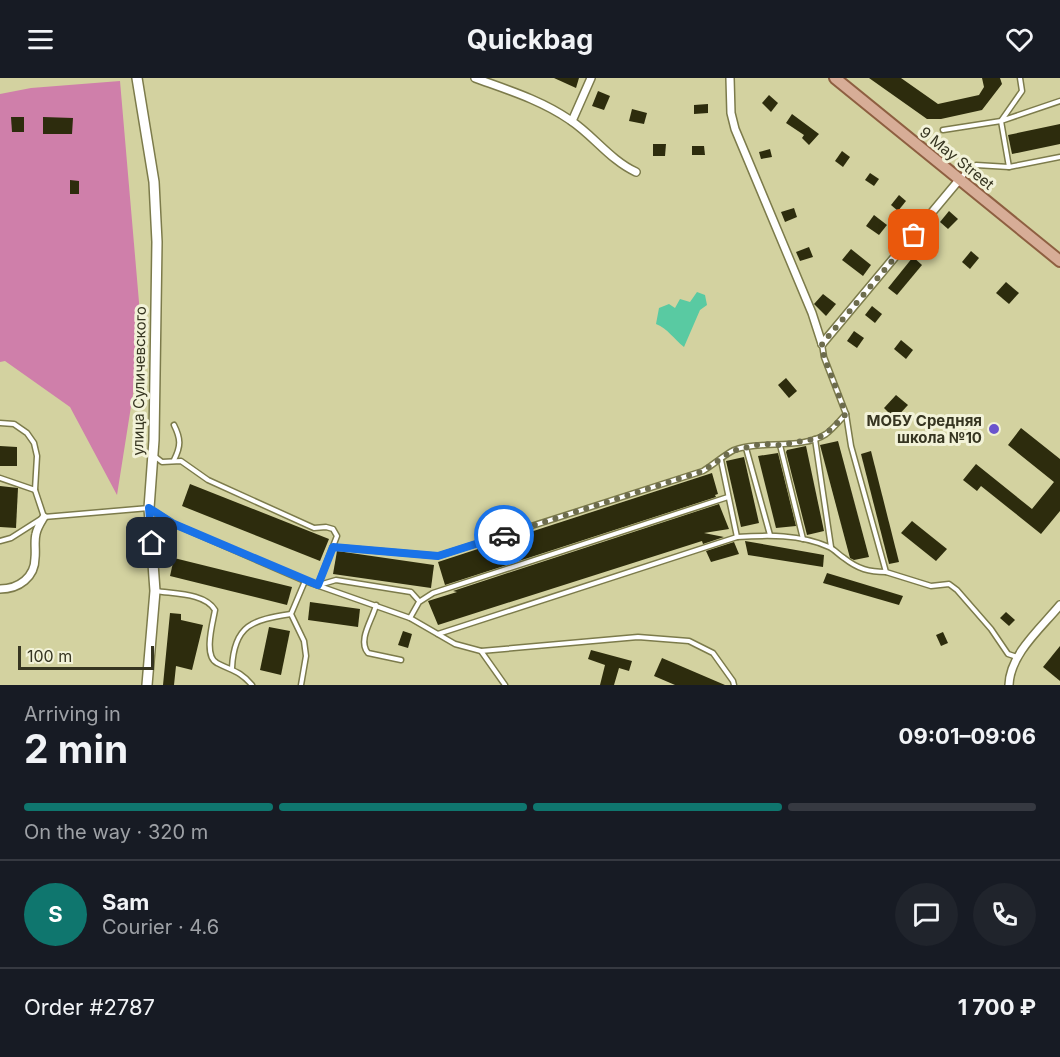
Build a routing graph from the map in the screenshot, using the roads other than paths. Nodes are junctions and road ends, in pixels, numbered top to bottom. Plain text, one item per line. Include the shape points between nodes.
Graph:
1 (137, 78) edge
2 (475, 78) edge
3 (591, 78) edge
4 (730, 78) edge
5 (835, 78) edge
6 (1020, 78) edge
7 (1060, 101) edge
8 (572, 121) junction
9 (1001, 121) junction
10 (943, 130) dead end
11 (1060, 158) edge
12 (1009, 167) junction
13 (636, 172) dead end
14 (959, 180) junction
15 (1060, 261) edge
16 (822, 344) junction
17 (846, 414) junction
18 (0, 423) edge
19 (174, 425) dead end
20 (815, 439) junction
21 (780, 445) junction
22 (746, 448) junction
23 (152, 455) junction
24 (174, 460) junction
25 (721, 460) junction
26 (0, 478) edge
27 (35, 490) junction
28 (728, 497) junction
29 (149, 508) junction
30 (44, 517) junction
31 (770, 535) junction
32 (737, 537) junction
33 (803, 539) junction
34 (0, 541) edge
35 (333, 547) junction
36 (831, 547) junction
37 (886, 572) junction
38 (305, 581) junction
39 (318, 585) junction
40 (0, 589) edge
41 (155, 591) junction
42 (419, 602) junction
43 (376, 605) junction
44 (1060, 605) edge
45 (291, 614) junction
46 (410, 618) junction
47 (438, 634) junction
48 (482, 651) junction
49 (1017, 657) junction
50 (401, 660) dead end
51 (232, 668) junction
52 (147, 685) edge
53 (252, 685) edge
54 (302, 685) edge
55 (505, 685) edge
56 (734, 685) edge
57 (1009, 685) edge

1 - 23 street, улица Суличевского via 151,155 157,242
2 - 8 street via 526,96
3 - 8 street
4 - 16 street via 735,129
5 - 14 main road, 9 May Street
6 - 9 lane via 1022,91
7 - 9 lane
8 - 13 street via 622,166
9 - 10 lane
9 - 12 lane
11 - 12 lane
12 - 14 lane via 976,165
14 - 15 main road, 9 May Street
14 - 16 street
16 - 17 lane
17 - 20 lane via 826,434
17 - 37 lane via 851,446
18 - 27 lane via 14,424 27,432 34,443
19 - 24 lane via 180,437 180,449
20 - 21 lane
20 - 36 lane
21 - 22 lane
21 - 33 lane
22 - 25 lane via 732,451
22 - 31 lane
23 - 24 lane via 162,462
23 - 29 street, улица Суличевского
24 - 35 lane via 181,460 208,480 314,528 333,529 337,536
25 - 28 lane
25 - 35 lane via 703,471 438,556
26 - 27 lane
27 - 30 lane
28 - 32 lane
28 - 42 lane via 433,593
29 - 30 lane
29 - 38 lane via 174,524
29 - 41 street, улица Суличевского
30 - 34 lane
30 - 40 street via 35,537 32,572 21,584
31 - 32 lane
31 - 33 lane
32 - 47 lane
33 - 36 lane
35 - 39 lane
36 - 37 lane via 866,572
37 - 49 lane via 931,586 949,584 991,629 1008,654
38 - 39 lane
38 - 45 lane
39 - 42 lane via 336,580 411,592
39 - 43 lane
41 - 51 lane via 211,603 216,610 209,648 211,658
41 - 52 street, улица Суличевского
42 - 46 lane
43 - 46 lane
43 - 50 lane via 363,640 365,650
44 - 49 street
45 - 51 lane via 256,621 240,634
45 - 54 lane via 304,641
46 - 47 lane
47 - 48 lane via 455,644
48 - 55 lane
48 - 56 lane via 638,637 689,641 713,653
49 - 57 street
51 - 53 lane

